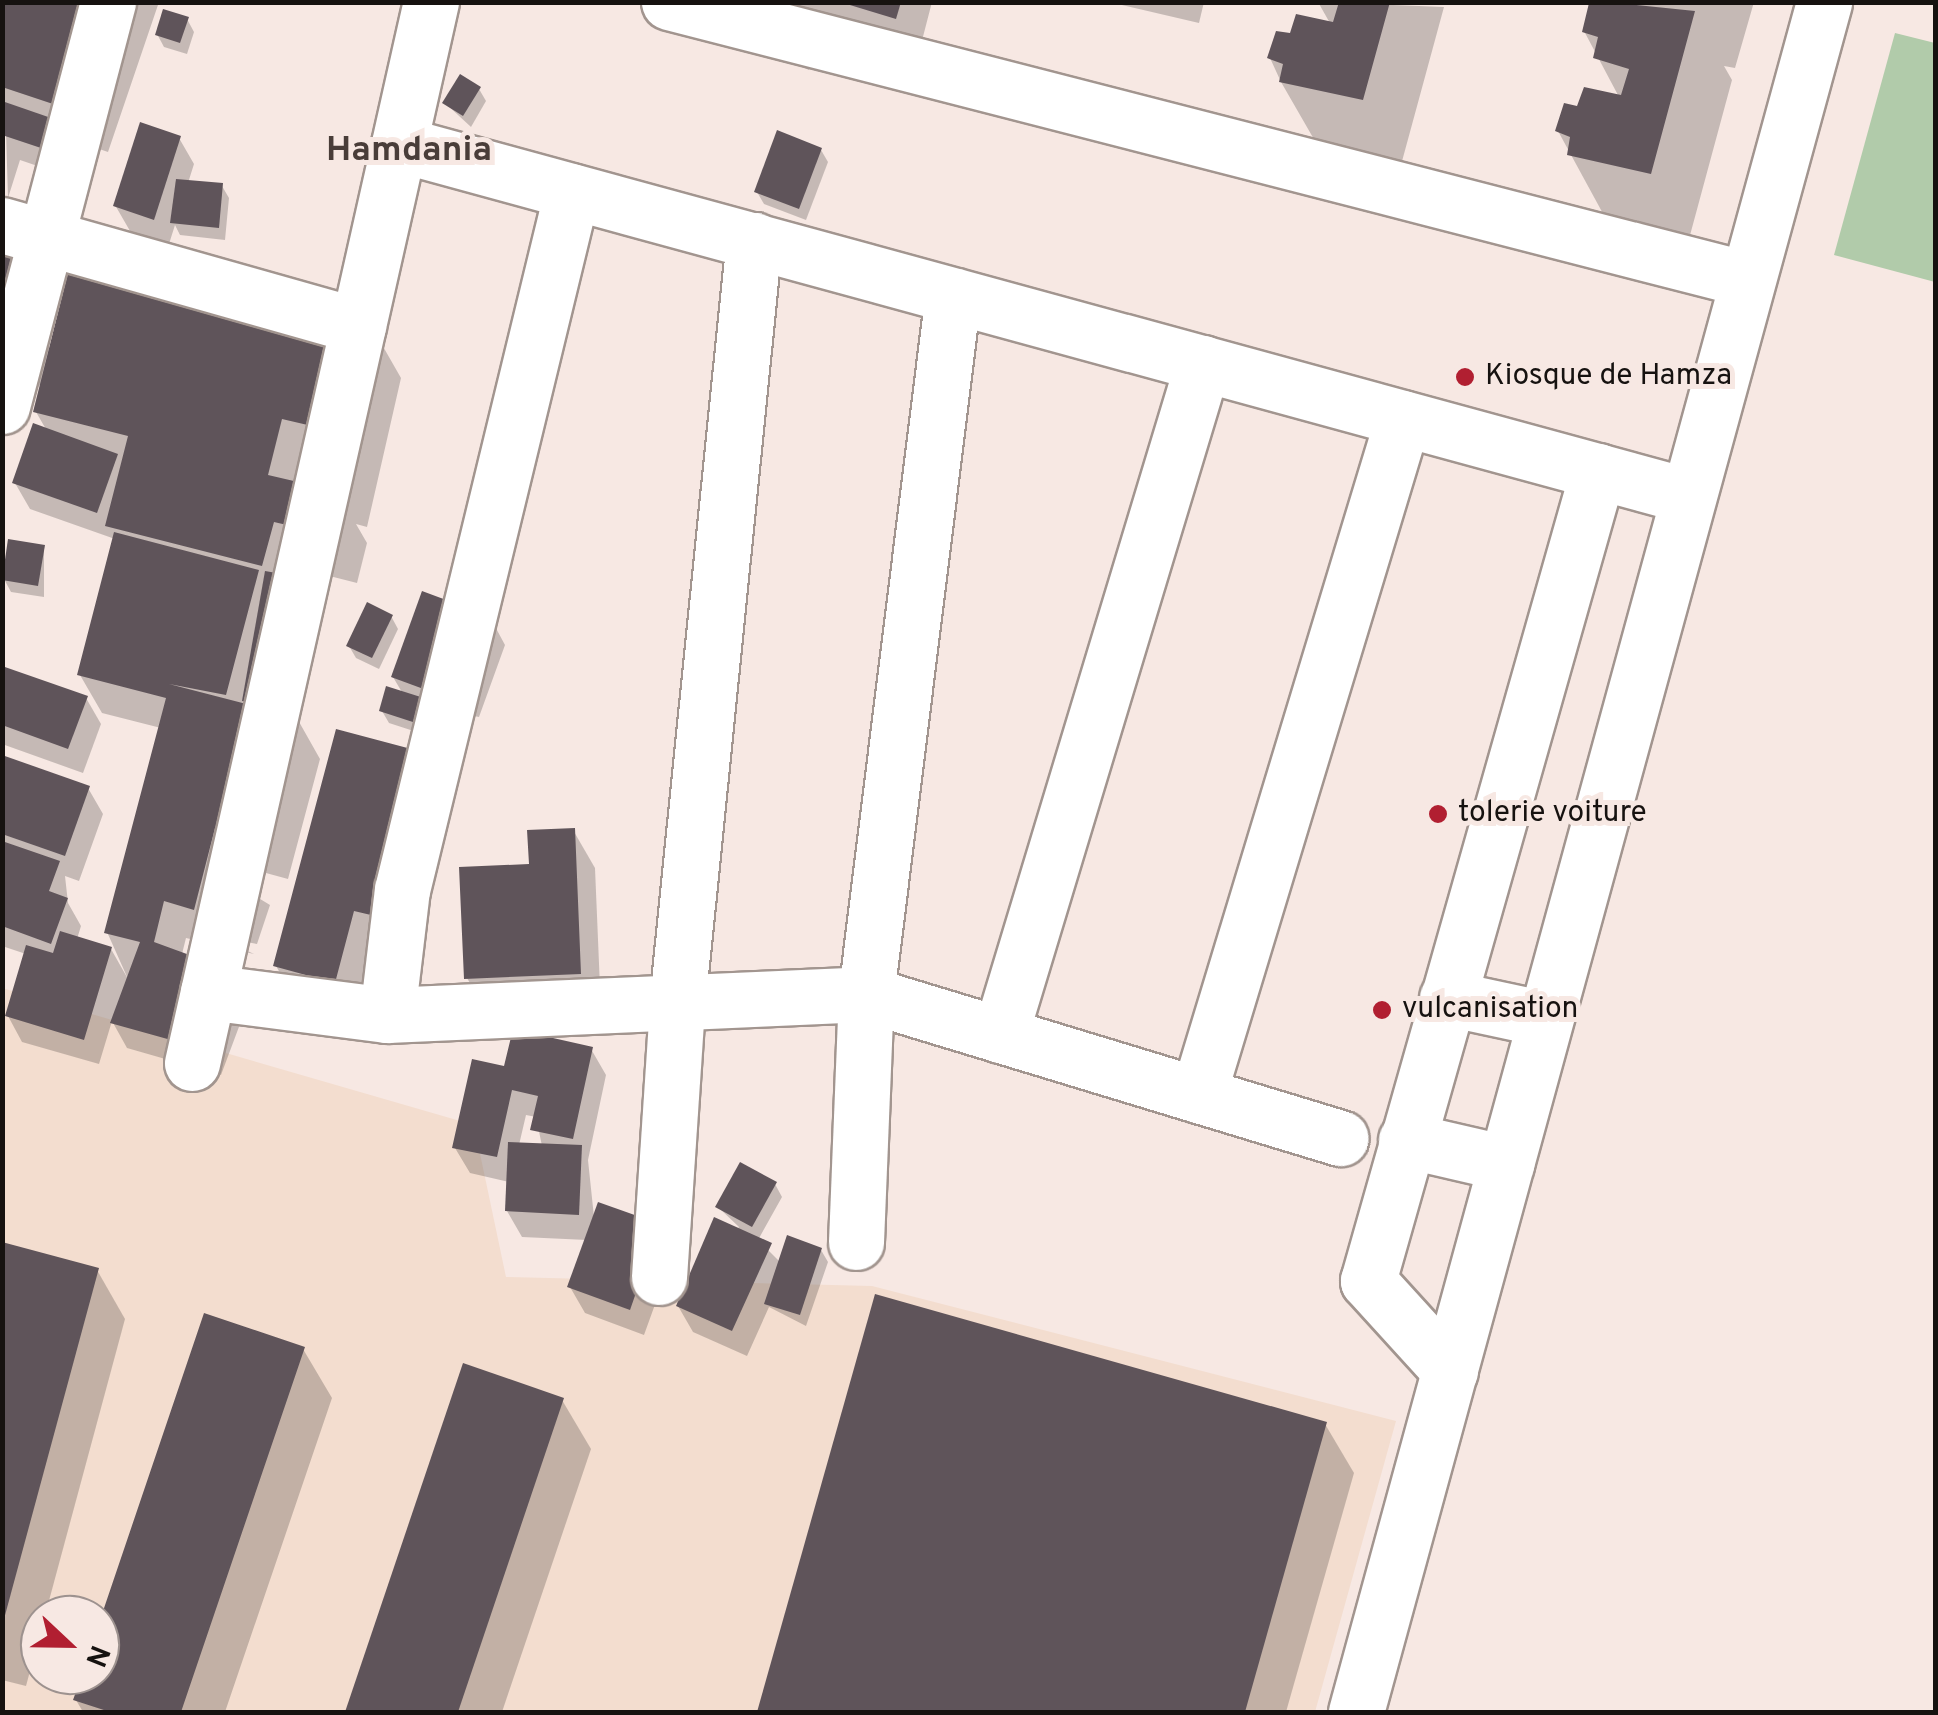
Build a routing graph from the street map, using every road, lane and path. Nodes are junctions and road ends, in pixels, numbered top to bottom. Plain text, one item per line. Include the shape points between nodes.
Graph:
1 (108, 2) edge
2 (431, 2) edge
3 (669, 2) edge
4 (1824, 2) edge
5 (399, 144) junction
6 (572, 191) junction
7 (24, 232) edge
8 (754, 240) junction
9 (1746, 279) junction
10 (953, 295) junction
11 (358, 326) junction
12 (1203, 363) junction
13 (2, 406) edge
14 (1404, 418) junction
15 (1598, 471) junction
16 (1685, 495) junction
17 (208, 992) junction
18 (866, 994) junction
19 (1447, 998) junction
20 (677, 1003) junction
21 (387, 1015) junction
22 (1545, 1019) junction
23 (1000, 1036) junction
24 (192, 1063) dead end
25 (1198, 1095) junction
26 (1341, 1138) dead end
27 (1406, 1140) junction
28 (1506, 1163) junction
29 (856, 1242) dead end
30 (660, 1277) dead end
31 (1450, 1371) junction
32 (1356, 1712) edge

1 - 7 street
2 - 5 street
3 - 9 street
4 - 9 street
5 - 6 street
5 - 11 street
6 - 8 street
6 - 21 street via 402,890
7 - 11 street
7 - 13 street
8 - 10 street
8 - 20 street
9 - 16 street
10 - 12 street
10 - 18 street
11 - 17 street
12 - 14 street
12 - 23 street
14 - 15 street
14 - 25 street
15 - 16 street
15 - 19 street
16 - 22 street
17 - 21 street
17 - 24 street
18 - 20 street
18 - 23 street
18 - 29 street
19 - 22 street
19 - 27 street
20 - 21 street
20 - 30 street
22 - 28 street
23 - 25 street
25 - 26 street
27 - 28 street
27 - 31 street via 1368,1281
28 - 31 street
31 - 32 street

